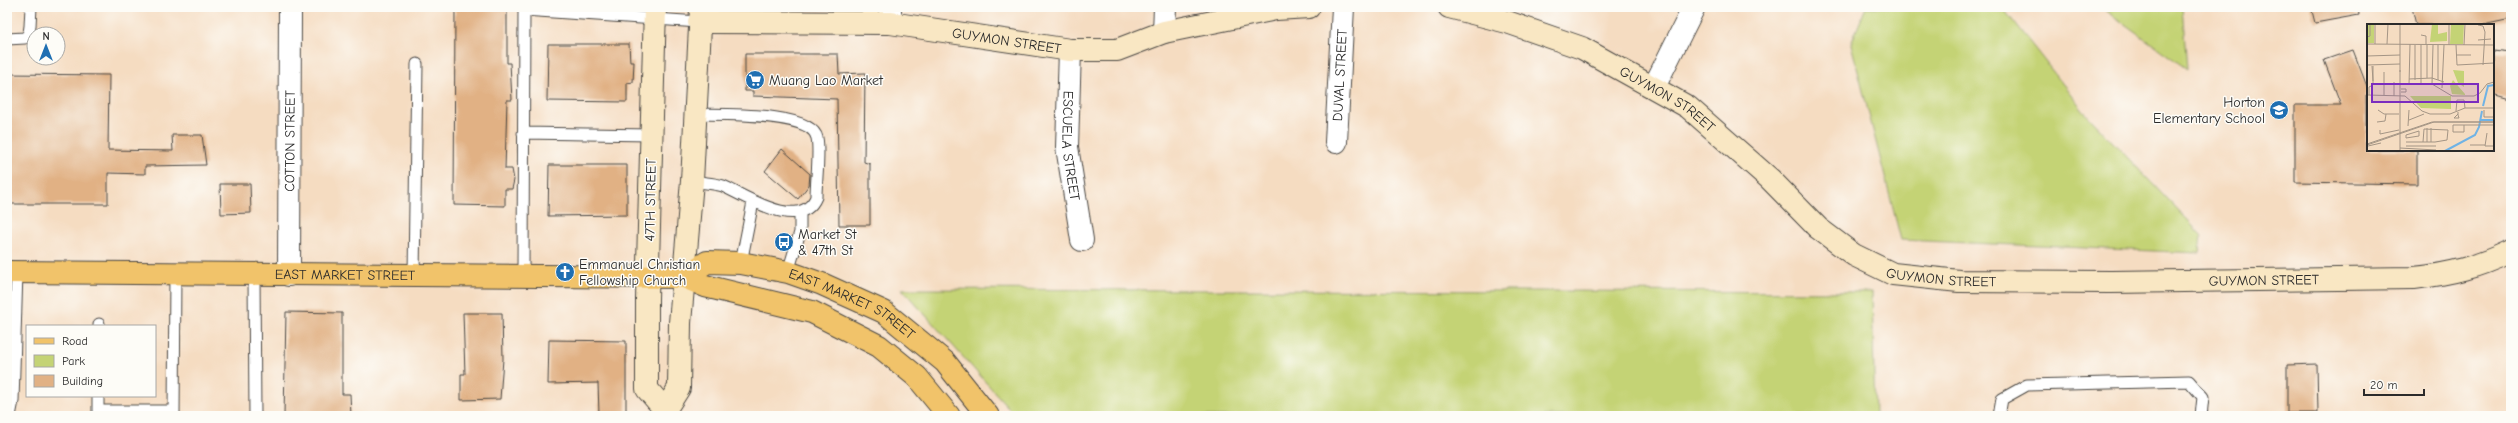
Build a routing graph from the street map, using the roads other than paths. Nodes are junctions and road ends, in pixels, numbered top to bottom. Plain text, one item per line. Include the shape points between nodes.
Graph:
1 (31, 7) edge
2 (290, 7) edge
3 (1165, 7) edge
4 (1309, 7) edge
5 (1343, 7) edge
6 (1448, 7) edge
7 (1694, 7) edge
8 (524, 8) edge
9 (655, 13) edge
10 (700, 14) edge
11 (890, 15) edge
12 (1164, 32) junction
13 (7, 39) edge
14 (1070, 50) junction
15 (417, 64) dead end
16 (1654, 87) junction
17 (696, 114) junction
18 (523, 133) junction
19 (651, 135) junction
20 (1336, 142) dead end
21 (692, 181) junction
22 (753, 202) junction
23 (800, 212) junction
24 (1082, 240) dead end
25 (2511, 251) edge
26 (741, 263) junction
27 (12, 272) edge
28 (788, 272) junction
29 (175, 273) junction
30 (254, 274) junction
31 (289, 275) junction
32 (414, 275) junction
33 (523, 275) junction
34 (648, 276) junction
35 (684, 277) junction
36 (11, 364) edge
37 (98, 397) edge
38 (98, 413) edge
39 (174, 413) edge
40 (665, 413) edge
41 (10, 416) edge
42 (255, 416) edge
43 (949, 416) edge
44 (988, 416) edge
45 (1998, 416) edge
46 (2201, 416) edge

1 - 13 lane via 29,33 25,38
2 - 31 street, COTTON STREET
3 - 12 street
4 - 12 street, GUYMON STREET via 1276,9
5 - 20 street, DUVAL STREET
6 - 16 street, GUYMON STREET via 1507,22 1582,48
7 - 16 street
8 - 9 lane
8 - 18 lane
9 - 10 lane
9 - 19 street, 47TH STREET
10 - 11 street, GUYMON STREET
10 - 17 street, 47TH STREET
11 - 14 street, GUYMON STREET
12 - 14 street, GUYMON STREET via 1118,50
14 - 24 street, ESCUELA STREET via 1067,147
15 - 32 lane
16 - 25 street, GUYMON STREET via 1688,107 1770,179 1818,228 1854,255 1893,274 1959,281 2111,282 2414,278 2453,273 2493,260
17 - 21 street, 47TH STREET
17 - 23 lane via 787,119 810,126 818,137 816,196 812,205
18 - 19 lane
18 - 33 lane
19 - 34 street, 47TH STREET
21 - 22 lane via 722,186
21 - 35 street, 47TH STREET
22 - 23 lane via 777,210
22 - 26 lane
23 - 28 lane via 800,232
26 - 28 main road, EAST MARKET STREET
26 - 35 main road, EAST MARKET STREET via 707,262
27 - 29 main road, EAST MARKET STREET
27 - 36 lane
28 - 44 main road, EAST MARKET STREET via 884,312 945,362
29 - 30 main road, EAST MARKET STREET
29 - 39 lane
30 - 31 main road, EAST MARKET STREET
30 - 42 lane
31 - 32 main road, EAST MARKET STREET
32 - 33 main road, EAST MARKET STREET
33 - 34 main road, EAST MARKET STREET
34 - 35 main road, EAST MARKET STREET
34 - 40 street, 47TH STREET via 647,389
35 - 40 street, 47TH STREET via 679,388
35 - 43 main road, EAST MARKET STREET via 706,286 812,312 879,346 917,377
36 - 41 lane via 14,401
37 - 38 lane
38 - 39 lane
45 - 46 lane via 2002,399 2027,385 2189,381 2203,397

